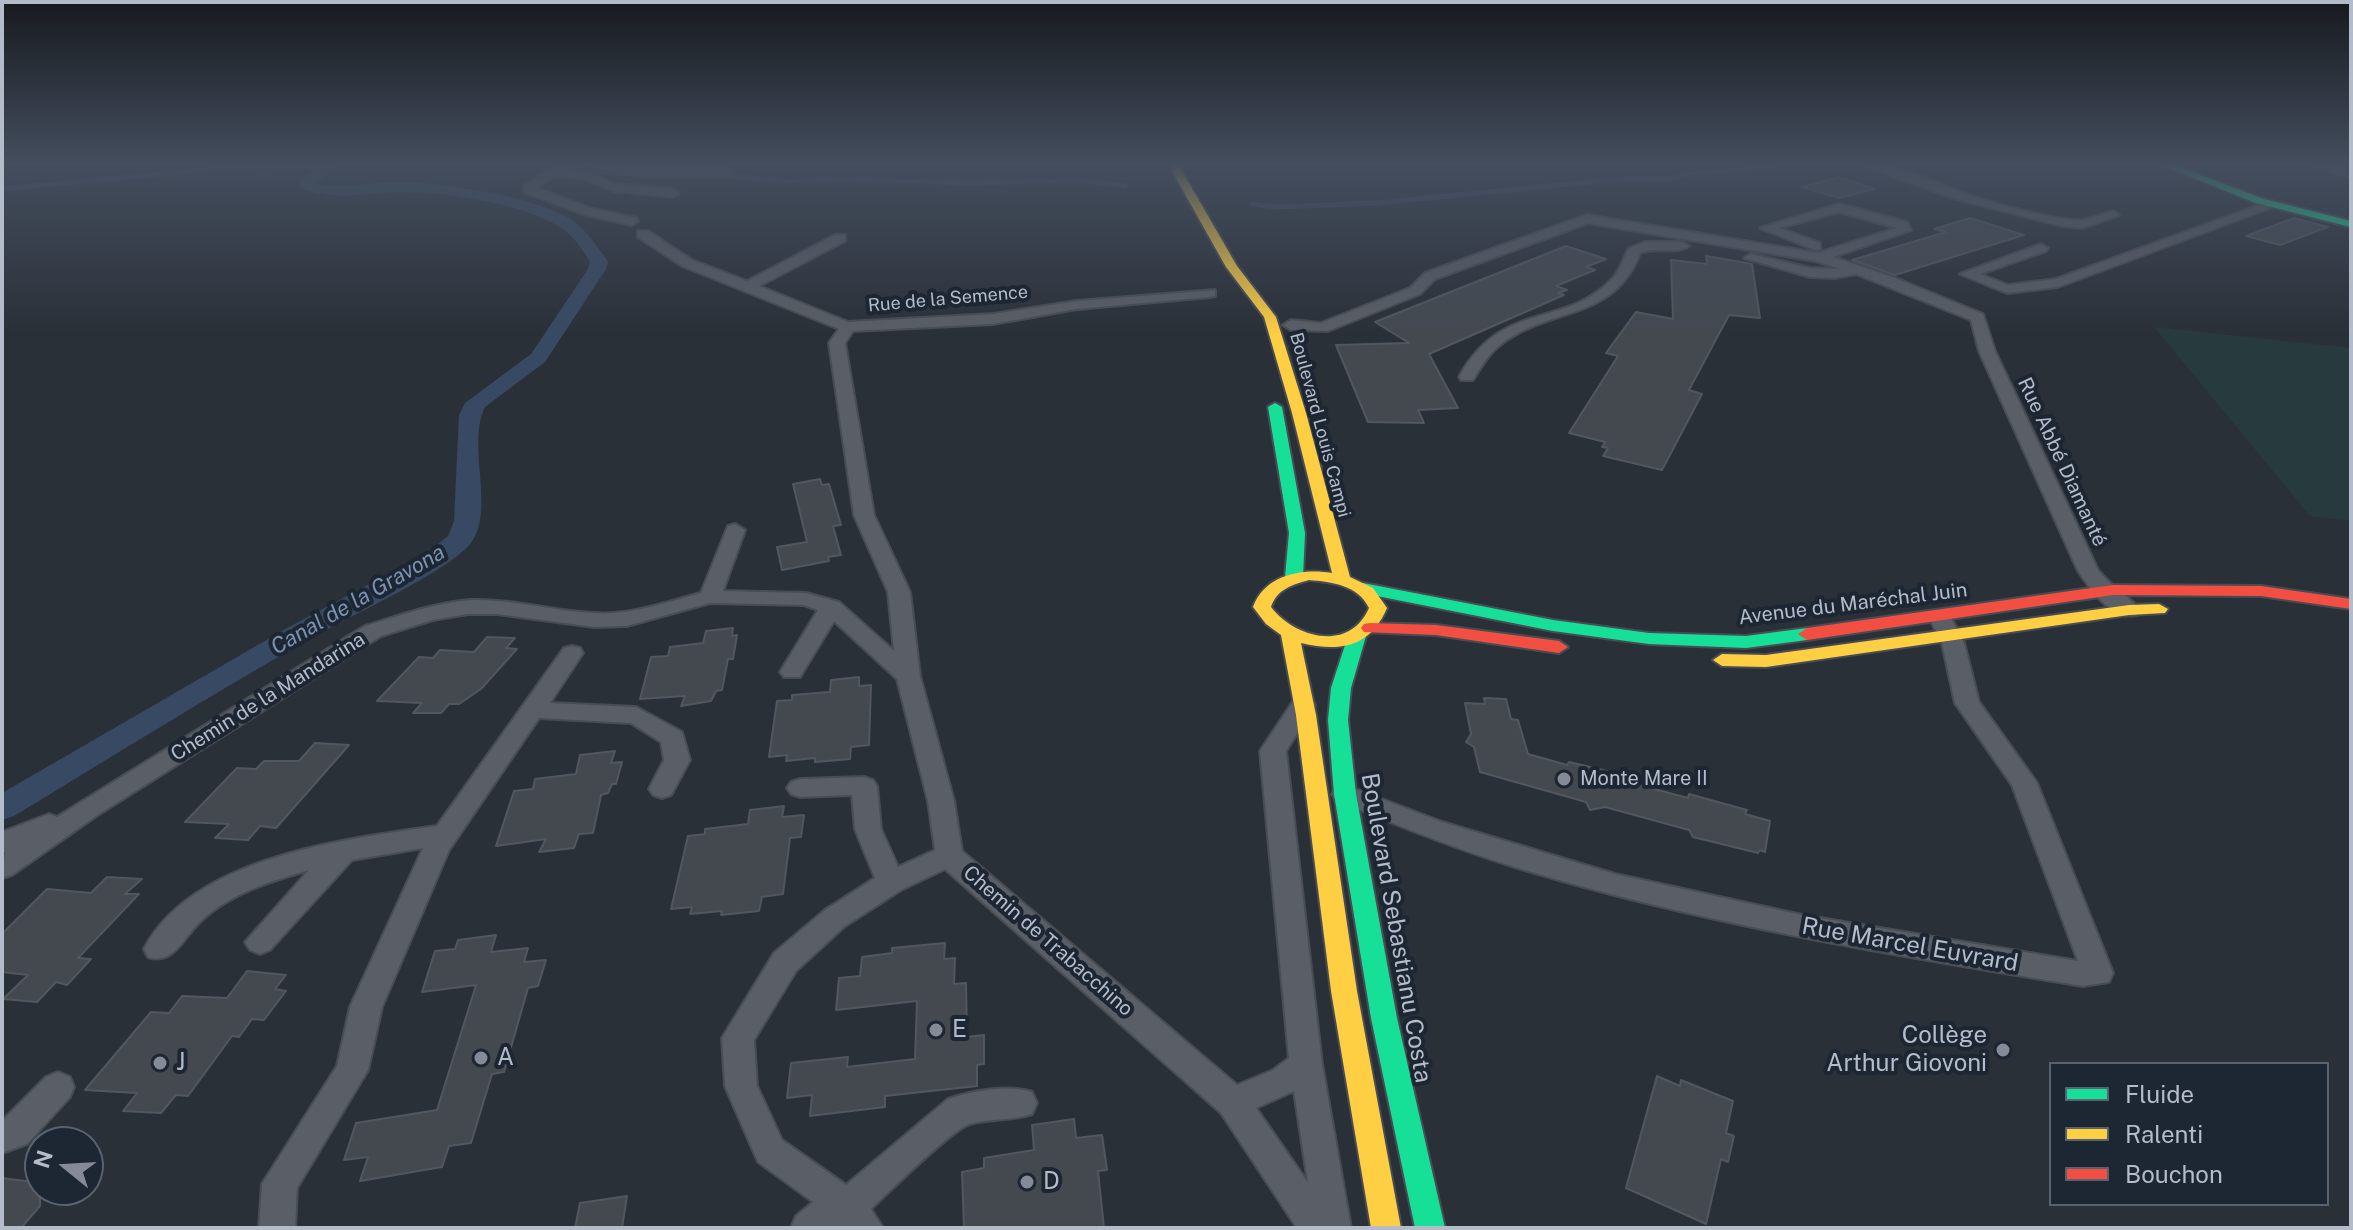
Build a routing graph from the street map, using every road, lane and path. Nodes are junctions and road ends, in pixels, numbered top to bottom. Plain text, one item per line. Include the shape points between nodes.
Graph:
1 (1189, 221) edge
2 (1206, 221) edge
3 (1580, 221) edge
4 (1603, 221) edge
5 (1790, 221) edge
6 (1889, 221) edge
7 (2060, 221) edge
8 (2091, 221) edge
9 (2227, 221) edge
10 (643, 234) dead end
11 (840, 238) dead end
12 (2041, 248) dead end
13 (1825, 254) junction
14 (1860, 271) junction
15 (746, 287) junction
16 (1213, 299) dead end
17 (1249, 318) dead end
18 (1291, 325) dead end
19 (848, 327) junction
20 (1467, 377) dead end
21 (1272, 395) dead end
22 (735, 530) dead end
23 (1294, 577) junction
24 (1342, 579) junction
25 (1363, 588) junction
26 (2104, 592) junction
27 (710, 597) junction
28 (2351, 604) edge
29 (831, 607) junction
30 (2129, 610) junction
31 (2351, 619) edge
32 (1943, 625) junction
33 (1364, 632) junction
34 (1290, 636) junction
35 (572, 653) dead end
36 (1651, 658) dead end
37 (1680, 659) dead end
38 (792, 672) dead end
39 (908, 676) junction
40 (1304, 704) junction
41 (535, 710) junction
42 (800, 788) dead end
43 (662, 789) dead end
44 (1345, 794) junction
45 (87, 809) junction
46 (445, 835) junction
47 (2, 843) edge
48 (342, 853) junction
49 (949, 855) junction
50 (2, 868) edge
51 (891, 882) junction
52 (260, 942) dead end
53 (159, 949) dead end
54 (1306, 1064) junction
55 (58, 1087) dead end
56 (1233, 1102) junction
57 (1020, 1103) dead end
58 (2, 1137) edge
59 (851, 1212) edge
60 (277, 1228) edge
61 (809, 1228) edge
62 (1318, 1228) edge
63 (1333, 1228) edge
64 (1386, 1228) edge
65 (1430, 1228) edge

1 - 17 main road
2 - 24 main road, Boulevard Louis Campi via 1270,317
3 - 18 street via 1430,276 1415,291 1323,328
4 - 13 street
5 - 13 street via 1766,228
6 - 13 street via 1904,230
7 - 8 street
9 - 12 street via 2058,283 2007,289 1967,274
10 - 15 street, Rue de la Semence via 687,263
11 - 15 street
13 - 14 street
14 - 20 street via 1811,274 1677,245 1645,246 1634,251 1610,292 1504,335 1479,355
14 - 26 street, Rue Abbé Diamanté via 1978,317 1987,351 2088,571
15 - 19 street, Rue de la Semence
16 - 19 street, Rue de la Semence via 1077,305 993,319
19 - 39 street, Chemin de Trabacchino via 837,343 864,515 899,592
21 - 23 main road, Boulevard Louis Campi via 1297,533
22 - 27 street
23 - 24 main road
23 - 34 main road via 1268,591 1262,601 1269,623
24 - 25 main road
25 - 32 main road, Avenue du Maréchal Juin via 1572,630 1657,640 1748,642
25 - 33 main road via 1377,608 1377,619
26 - 28 main road, Avenue du Maréchal Juin via 2247,591
26 - 30 street, Rue Abbé Diamanté
26 - 32 main road, Avenue du Maréchal Juin
27 - 29 street, Chemin de la Mandarina via 806,599
27 - 45 street, Chemin de la Mandarina via 627,619 468,607 373,631
29 - 38 street
29 - 39 street, Chemin de la Mandarina
30 - 31 main road, Avenue du Maréchal Juin via 2270,608
30 - 32 main road, Avenue du Maréchal Juin
32 - 37 main road, Avenue du Maréchal Juin via 1766,661
32 - 44 street, Rue Marcel Euvrard via 1953,643 1967,703 2024,783 2098,973 1806,929 1695,903 1538,863 1394,816
33 - 34 main road via 1325,643
33 - 36 main road via 1436,630
33 - 44 main road, Boulevard Sebastianu Costa via 1341,688 1338,720
34 - 40 main road
35 - 41 street
39 - 49 street, Chemin de Trabacchino via 941,801
40 - 54 street via 1273,751
40 - 64 main road via 1332,917
41 - 43 street via 636,715 673,738 677,760
41 - 46 street
42 - 51 street via 864,786 868,829
44 - 65 main road, Boulevard Sebastianu Costa via 1384,1018
45 - 47 street, Chemin de la Mandarina
45 - 50 street, Chemin de la Mandarina
46 - 48 street
46 - 60 street via 366,1007 352,1070 280,1184
48 - 52 street
48 - 53 street via 228,887 195,908
49 - 51 street
49 - 56 street, Chemin de Trabacchino
51 - 59 street via 835,918 785,962 738,1038 741,1086 770,1151
54 - 56 street via 1285,1080
54 - 63 street
55 - 58 street via 15,1133
56 - 62 street, Chemin de Trabacchino
57 - 59 street via 960,1110 916,1145
59 - 61 street

